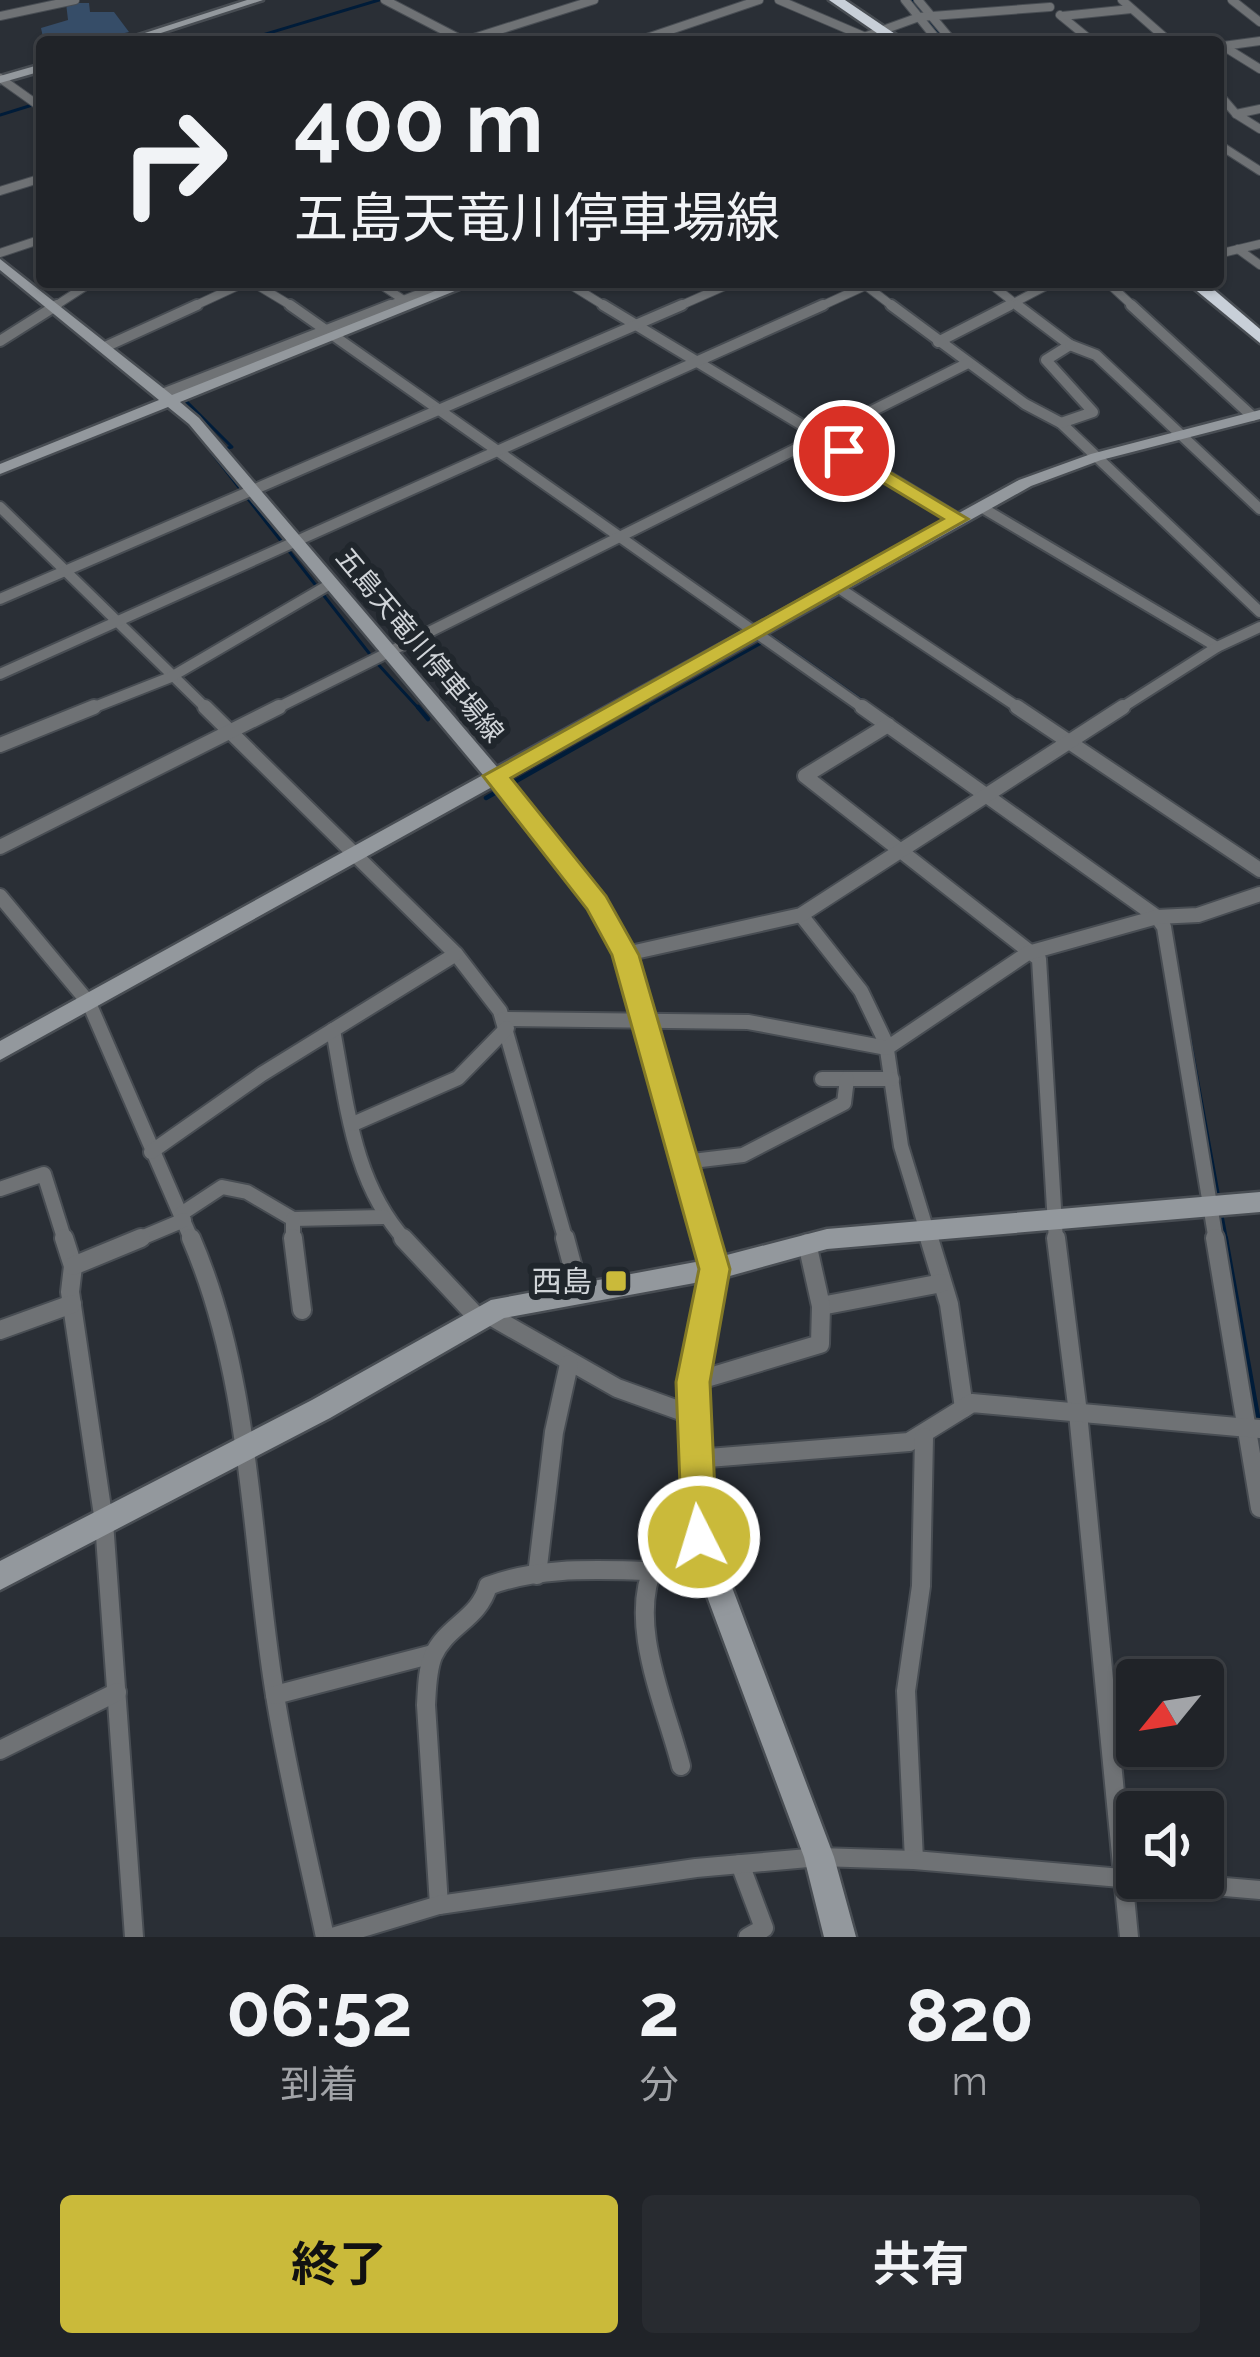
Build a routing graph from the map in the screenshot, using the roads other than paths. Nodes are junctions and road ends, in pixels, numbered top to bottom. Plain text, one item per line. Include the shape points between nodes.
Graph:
1 (75, 0) edge
2 (258, 0) edge
3 (386, 0) edge
4 (594, 0) edge
5 (759, 0) edge
6 (779, 0) edge
7 (836, 0) edge
8 (905, 0) edge
9 (918, 0) edge
10 (1042, 0) edge
11 (1084, 0) edge
12 (1122, 0) edge
13 (1232, 0) edge
14 (237, 3) edge
15 (1050, 7) junction
16 (1131, 9) junction
17 (1098, 12) junction
18 (0, 16) edge
19 (932, 16) junction
20 (1062, 16) junction
21 (919, 17) junction
22 (1260, 22) edge
23 (150, 36) edge
24 (453, 36) edge
25 (483, 36) edge
26 (653, 36) edge
27 (874, 36) edge
28 (934, 36) edge
29 (947, 36) edge
30 (1086, 36) edge
31 (1163, 36) edge
32 (1260, 40) edge
33 (1224, 46) edge
34 (1224, 48) edge
35 (36, 69) edge
36 (1260, 69) edge
37 (0, 79) edge
38 (1224, 100) edge
39 (36, 104) edge
40 (1260, 110) edge
41 (1234, 112) junction
42 (1224, 114) edge
43 (1260, 129) edge
44 (1224, 148) edge
45 (1260, 170) edge
46 (36, 180) edge
47 (0, 191) edge
48 (36, 241) edge
49 (1260, 244) edge
50 (0, 253) edge
51 (1230, 253) edge
52 (0, 263) edge
53 (1260, 265) edge
54 (83, 288) edge
55 (236, 288) edge
56 (259, 288) edge
57 (386, 288) edge
58 (436, 288) edge
59 (451, 288) edge
60 (576, 288) edge
61 (720, 288) edge
62 (854, 288) edge
63 (868, 288) edge
64 (996, 288) edge
65 (1042, 288) edge
66 (1114, 288) edge
67 (1202, 288) edge
68 (407, 302) junction
69 (1013, 302) junction
70 (55, 306) junction
71 (637, 324) junction
72 (333, 332) junction
73 (1260, 338) edge
74 (0, 341) edge
75 (938, 341) junction
76 (1070, 345) junction
77 (107, 346) junction
78 (696, 362) junction
79 (968, 363) junction
80 (168, 397) junction
81 (441, 409) junction
82 (1256, 415) edge
83 (1061, 423) junction
84 (1175, 435) junction
85 (820, 437) junction
86 (500, 451) junction
87 (1096, 457) junction
88 (2, 464) edge
89 (254, 489) junction
90 (0, 507) edge
91 (982, 507) junction
92 (1260, 509) edge
93 (958, 519) junction
94 (621, 536) junction
95 (297, 541) junction
96 (65, 571) junction
97 (332, 583) junction
98 (836, 586) junction
99 (0, 599) edge
100 (1260, 612) edge
101 (115, 621) junction
102 (1260, 627) edge
103 (758, 631) junction
104 (1217, 647) junction
105 (390, 651) junction
106 (0, 674) edge
107 (171, 676) junction
108 (888, 725) junction
109 (226, 733) junction
110 (1068, 742) junction
111 (0, 746) edge
112 (496, 776) junction
113 (986, 795) junction
114 (0, 847) edge
115 (898, 851) junction
116 (356, 854) junction
117 (1260, 870) edge
118 (1260, 894) edge
119 (0, 896) edge
120 (801, 915) junction
121 (1157, 917) junction
122 (1028, 952) junction
123 (456, 954) junction
124 (626, 955) junction
125 (89, 1003) junction
126 (505, 1024) junction
127 (648, 1024) junction
128 (333, 1030) junction
129 (887, 1048) junction
130 (0, 1052) edge
131 (822, 1079) dead end
132 (847, 1079) junction
133 (892, 1079) junction
134 (352, 1124) junction
135 (152, 1152) junction
136 (684, 1162) junction
137 (0, 1189) edge
138 (1260, 1202) edge
139 (1209, 1205) junction
140 (183, 1216) junction
141 (384, 1216) junction
142 (1054, 1218) junction
143 (293, 1219) junction
144 (924, 1230) junction
145 (807, 1243) junction
146 (73, 1266) junction
147 (715, 1269) junction
148 (942, 1283) junction
149 (580, 1294) junction
150 (72, 1304) junction
151 (820, 1306) junction
152 (302, 1310) dead end
153 (482, 1316) junction
154 (0, 1330) edge
155 (569, 1364) junction
156 (693, 1382) junction
157 (964, 1408) junction
158 (1078, 1413) junction
159 (692, 1414) junction
160 (1253, 1429) edge
161 (924, 1436) junction
162 (246, 1449) junction
163 (693, 1460) junction
164 (1260, 1508) edge
165 (695, 1510) junction
166 (104, 1522) junction
167 (651, 1571) junction
168 (537, 1575) junction
169 (0, 1576) edge
170 (433, 1654) junction
171 (117, 1692) junction
172 (274, 1695) junction
173 (0, 1750) edge
174 (681, 1766) dead end
175 (1116, 1798) edge
176 (819, 1857) junction
177 (914, 1860) junction
178 (740, 1864) junction
179 (1116, 1878) edge
180 (1224, 1887) edge
181 (1260, 1890) edge
182 (1126, 1899) edge
183 (440, 1905) junction
184 (134, 1937) edge
185 (328, 1937) edge
186 (748, 1937) edge
187 (840, 1937) edge
188 (1129, 1937) edge

1 - 18 street
2 - 14 street
3 - 24 street
4 - 25 street
5 - 26 street
6 - 27 street
7 - 27 highway
8 - 21 street
9 - 19 street
10 - 15 street
11 - 17 street
12 - 16 street
13 - 22 street
14 - 23 street
15 - 19 street
15 - 20 street
16 - 17 street
16 - 31 street
17 - 20 street
19 - 21 street
19 - 29 street
20 - 30 street
21 - 27 street
21 - 28 street
32 - 33 street
34 - 36 street
35 - 37 street
37 - 39 street
38 - 41 street
40 - 41 street
41 - 42 street
41 - 43 street
44 - 45 street
46 - 47 street
48 - 50 street
49 - 51 street
51 - 53 street
52 - 70 street, 五島天竜川停車場線
54 - 70 street
55 - 77 street
56 - 72 street
57 - 68 street
58 - 68 street
59 - 68 street
60 - 71 street
61 - 71 street
62 - 78 street
63 - 75 street
64 - 69 street
65 - 69 street
66 - 82 street
67 - 73 highway
68 - 72 street
69 - 75 street
69 - 76 street
70 - 74 street
70 - 77 street, 五島天竜川停車場線
71 - 78 street
71 - 81 street
72 - 80 street
72 - 81 street
75 - 79 street
76 - 83 street via 1046,360 1094,412
76 - 84 street via 1096,355
77 - 80 street, 五島天竜川停車場線
78 - 85 street
78 - 86 street
79 - 83 street
79 - 85 street
80 - 88 street
80 - 89 street, 五島天竜川停車場線
81 - 86 street
81 - 89 street
82 - 84 street, 五島天竜川停車場線
83 - 87 street
84 - 87 street, 五島天竜川停車場線
84 - 92 street
85 - 93 street
85 - 94 street
86 - 94 street
86 - 95 street
87 - 91 street, 五島天竜川停車場線
87 - 100 street
89 - 95 street, 五島天竜川停車場線
89 - 96 street
90 - 96 street
91 - 93 street, 五島天竜川停車場線
91 - 104 street
93 - 98 street, 五島天竜川停車場線
94 - 103 street
94 - 105 street
95 - 97 street, 五島天竜川停車場線
95 - 101 street
96 - 99 street
96 - 101 street
97 - 105 street, 五島天竜川停車場線
97 - 107 street
98 - 103 street, 五島天竜川停車場線
98 - 110 street
101 - 106 street
101 - 107 street
102 - 104 street
103 - 108 street
103 - 112 street, 五島天竜川停車場線
104 - 110 street
105 - 109 street
105 - 112 street, 五島天竜川停車場線
107 - 109 street
107 - 111 street
108 - 113 street
108 - 115 street via 805,776
109 - 114 street
109 - 116 street
110 - 113 street
110 - 117 street
112 - 116 street
112 - 124 street via 597,903
113 - 115 street
113 - 121 street
115 - 120 street
115 - 122 street
116 - 123 street
116 - 125 street
118 - 121 street via 1198,915
119 - 125 street
120 - 124 street
120 - 129 street via 861,991
121 - 122 street
121 - 139 street
122 - 129 street
122 - 142 street via 1039,959
123 - 126 street
123 - 128 street
124 - 127 street
125 - 130 street
125 - 135 street
126 - 127 street
126 - 134 street via 458,1078
126 - 149 street
127 - 129 street via 748,1022
127 - 136 street
128 - 134 street
128 - 135 street
129 - 133 street
131 - 132 street
132 - 133 street
132 - 136 street via 844,1103 743,1155
133 - 144 street
134 - 141 street via 359,1163
135 - 140 street
136 - 147 street
137 - 146 street via 44,1174
138 - 139 street
139 - 142 street
139 - 160 street
140 - 143 street via 222,1187
140 - 146 street
140 - 162 street via 208,1278
141 - 143 street
141 - 153 street
142 - 144 street
142 - 158 street
143 - 152 street
144 - 145 street
144 - 148 street
145 - 147 street
145 - 151 street
146 - 150 street
147 - 149 street
147 - 156 street
148 - 151 street
148 - 157 street
149 - 153 street
150 - 154 street
150 - 166 street
151 - 156 street via 820,1344
153 - 155 street
153 - 162 street
155 - 159 street
155 - 168 street
156 - 159 street
157 - 158 street
157 - 161 street
158 - 160 street
158 - 175 street
159 - 163 street
160 - 164 street
161 - 163 street
161 - 177 street via 921,1586 906,1690
162 - 166 street
162 - 172 street
163 - 165 street
165 - 167 street
165 - 176 street via 708,1566
166 - 169 street
166 - 171 street
167 - 168 street
167 - 174 street via 651,1664
168 - 170 street via 488,1586 476,1616
170 - 172 street
170 - 183 street via 429,1786
171 - 173 street
171 - 184 street
172 - 185 street
176 - 177 street
176 - 178 street
176 - 187 street
177 - 179 street
178 - 183 street
178 - 186 street via 764,1928
180 - 181 street
182 - 188 street
183 - 185 street

